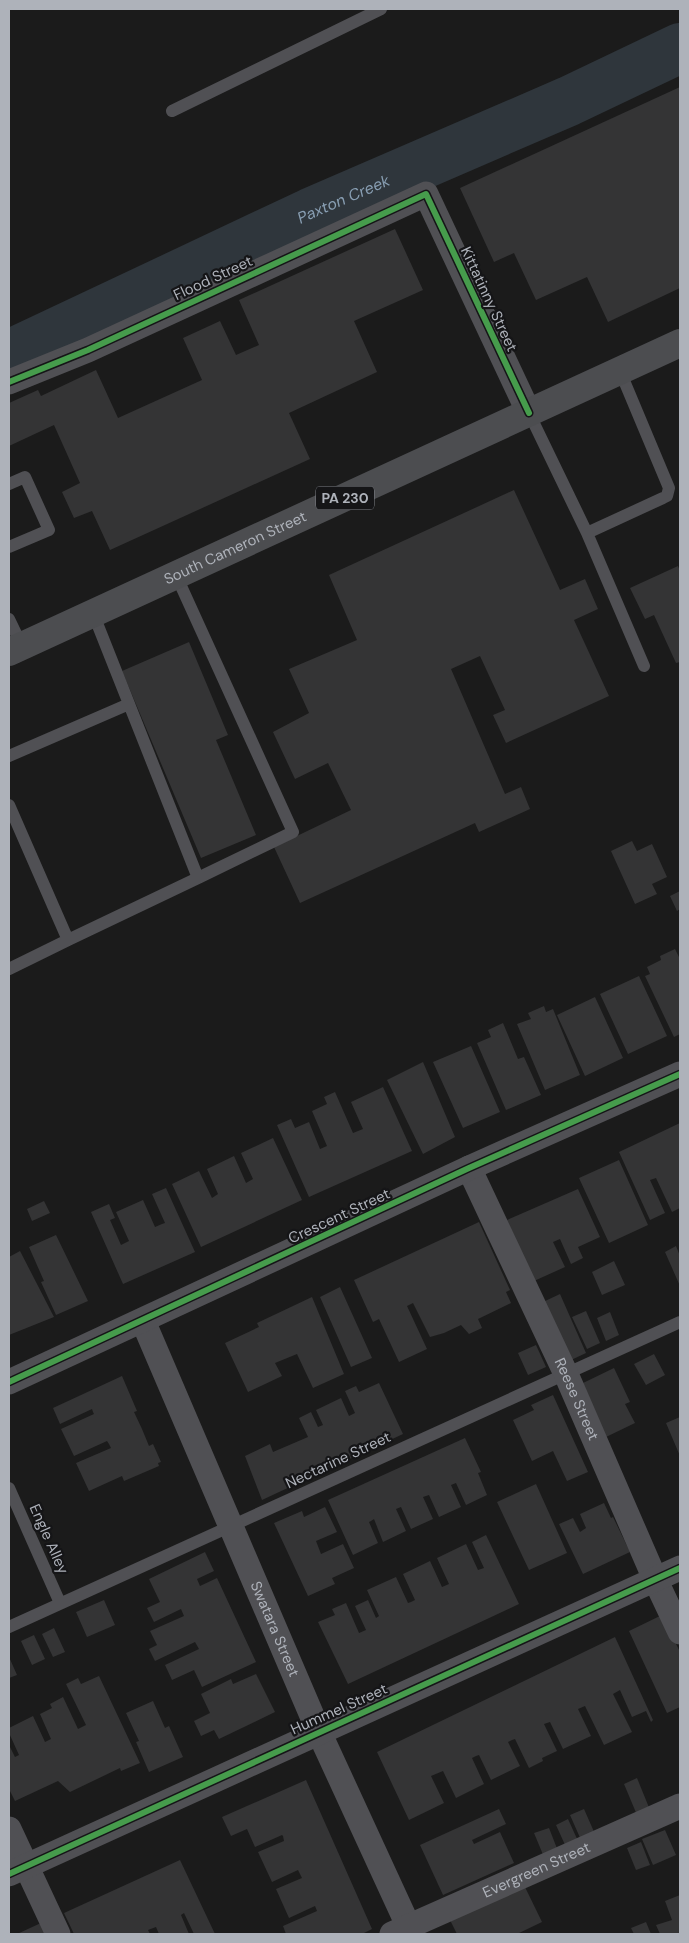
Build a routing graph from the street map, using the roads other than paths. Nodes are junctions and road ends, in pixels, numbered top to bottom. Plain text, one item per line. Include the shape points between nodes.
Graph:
1 (381, 9) edge
2 (172, 111) dead end
3 (426, 194) joint
4 (680, 343) edge
5 (620, 371) junction
6 (9, 382) edge
7 (529, 413) junction
8 (9, 484) edge
9 (587, 533) junction
10 (9, 547) edge
11 (176, 575) junction
12 (93, 613) junction
13 (9, 619) edge
14 (15, 649) edge
15 (644, 666) dead end
16 (129, 704) junction
17 (9, 756) edge
18 (9, 805) edge
19 (198, 878) junction
20 (68, 940) junction
21 (9, 969) edge
22 (680, 1074) edge
23 (469, 1168) junction
24 (143, 1321) junction
25 (680, 1322) edge
26 (566, 1374) junction
27 (9, 1382) edge
28 (9, 1488) edge
29 (232, 1526) junction
30 (680, 1568) edge
31 (655, 1579) junction
32 (60, 1603) junction
33 (9, 1627) edge
34 (680, 1632) edge
35 (319, 1732) junction
36 (680, 1806) edge
37 (9, 1829) edge
38 (17, 1870) edge
39 (404, 1932) edge
40 (58, 1934) edge

1 - 2 lane
3 - 6 street, Flood Street via 88,350
3 - 7 street, Kittatinny Street
4 - 5 highway, South Cameron Street / PA 230
5 - 7 highway, South Cameron Street / PA 230
5 - 9 lane via 669,488 663,498
7 - 9 lane
7 - 11 highway, South Cameron Street / PA 230
8 - 10 lane via 25,477 49,530
9 - 15 lane
11 - 12 highway, South Cameron Street / PA 230
11 - 19 lane via 292,832
12 - 14 highway, South Cameron Street / PA 230
12 - 16 lane
13 - 14 lane
16 - 17 lane
16 - 19 lane
18 - 20 lane
19 - 20 lane
20 - 21 lane
22 - 23 street, Crescent Street
23 - 24 street, Crescent Street
23 - 26 street, Reese Street
24 - 27 street, Crescent Street
24 - 29 street, Swatara Street
25 - 26 lane, Nectarine Street
26 - 29 lane, Nectarine Street
26 - 31 street, Reese Street
28 - 32 lane, Engle Alley
29 - 32 lane, Nectarine Street
29 - 35 street, Swatara Street
30 - 31 street, Hummel Street
31 - 34 street, Reese Street
31 - 35 street, Hummel Street
32 - 33 lane, Nectarine Street
35 - 38 street, Hummel Street
35 - 39 street, Swatara Street
36 - 39 street, Evergreen Street
37 - 38 street
38 - 40 street

